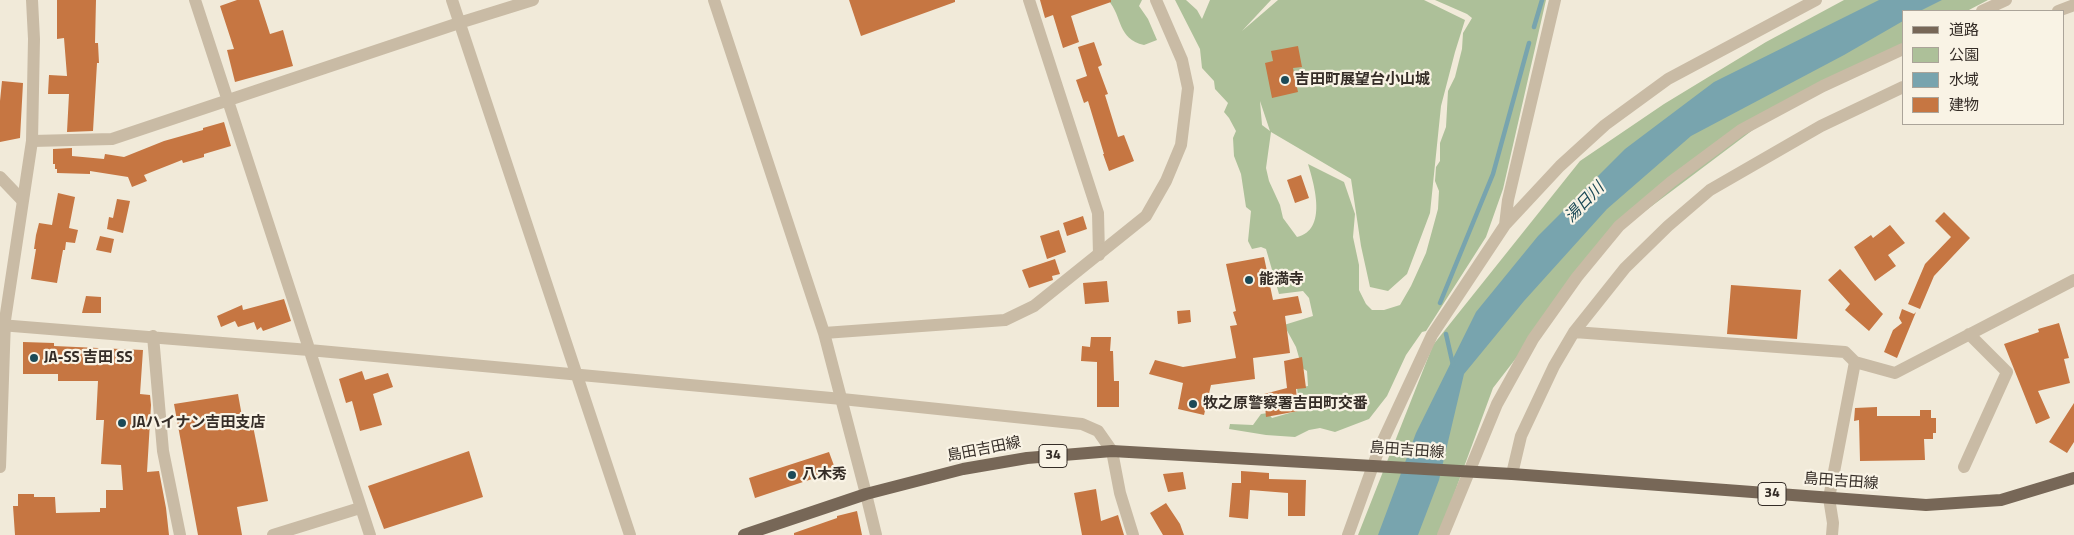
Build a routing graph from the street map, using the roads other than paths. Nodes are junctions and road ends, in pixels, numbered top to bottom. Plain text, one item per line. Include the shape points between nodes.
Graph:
1 (32, 0) edge
2 (195, 0) edge
3 (452, 0) edge
4 (533, 0) edge
5 (714, 0) edge
6 (1029, 0) edge
7 (1156, 0) edge
8 (1555, 0) edge
9 (1816, 0) edge
10 (2006, 0) edge
11 (2074, 5) edge
12 (1984, 10) edge
13 (2061, 10) edge
14 (459, 23) junction
15 (1902, 49) edge
16 (1902, 87) edge
17 (228, 100) junction
18 (32, 141) junction
19 (0, 176) edge
20 (22, 200) junction
21 (1505, 225) junction
22 (1100, 255) junction
23 (2074, 280) edge
24 (2, 325) edge
25 (1574, 332) junction
26 (824, 333) junction
27 (1970, 334) junction
28 (153, 336) junction
29 (309, 350) junction
30 (1855, 362) junction
31 (576, 376) junction
32 (842, 399) junction
33 (1112, 451) junction
34 (1373, 465) junction
35 (0, 467) edge
36 (1964, 467) dead end
37 (1468, 472) junction
38 (1512, 474) junction
39 (2074, 478) edge
40 (866, 494) junction
41 (1829, 498) junction
42 (360, 508) junction
43 (180, 535) edge
44 (273, 535) edge
45 (370, 535) edge
46 (630, 535) edge
47 (744, 535) edge
48 (876, 535) edge
49 (1133, 535) edge
50 (1348, 535) edge
51 (1443, 535) edge
52 (1832, 535) edge

1 - 18 street
2 - 17 street
3 - 14 street
4 - 14 street
5 - 26 street
6 - 22 street via 1098,213
7 - 22 street via 1182,60 1188,88 1181,145 1146,216
8 - 21 street
9 - 21 street via 1668,79 1605,125 1560,166
10 - 12 street
11 - 13 street
14 - 17 street
14 - 31 street
15 - 37 street via 1823,86 1741,130 1619,226 1577,276 1533,339 1497,404
16 - 25 street via 1820,126 1710,190 1625,268
17 - 18 street via 112,139
17 - 29 street
18 - 20 street
19 - 20 street
20 - 24 street
21 - 34 street via 1432,335
22 - 26 street via 1034,306 1005,320
23 - 27 street
24 - 28 street
24 - 35 street
25 - 30 street via 1845,352
25 - 38 street via 1521,436
26 - 32 street
27 - 30 street via 1895,374
27 - 36 street via 2007,372
28 - 29 street
28 - 43 street via 163,451
29 - 31 street
29 - 42 street
30 - 41 street
31 - 32 street
31 - 46 street
32 - 33 street via 1082,424 1098,431
32 - 40 street
33 - 34 main road, 島田吉田線 / 34
33 - 40 main road, 島田吉田線 / 34 via 1027,458 963,469
33 - 49 street
34 - 37 main road, 島田吉田線 / 34
34 - 50 street
37 - 38 main road, 島田吉田線 / 34
37 - 51 street
38 - 41 main road, 島田吉田線 / 34
39 - 41 main road, 島田吉田線 / 34 via 2001,500 1926,505
40 - 47 main road, 島田吉田線 / 34
40 - 48 street
41 - 52 street
42 - 44 street
42 - 45 street

